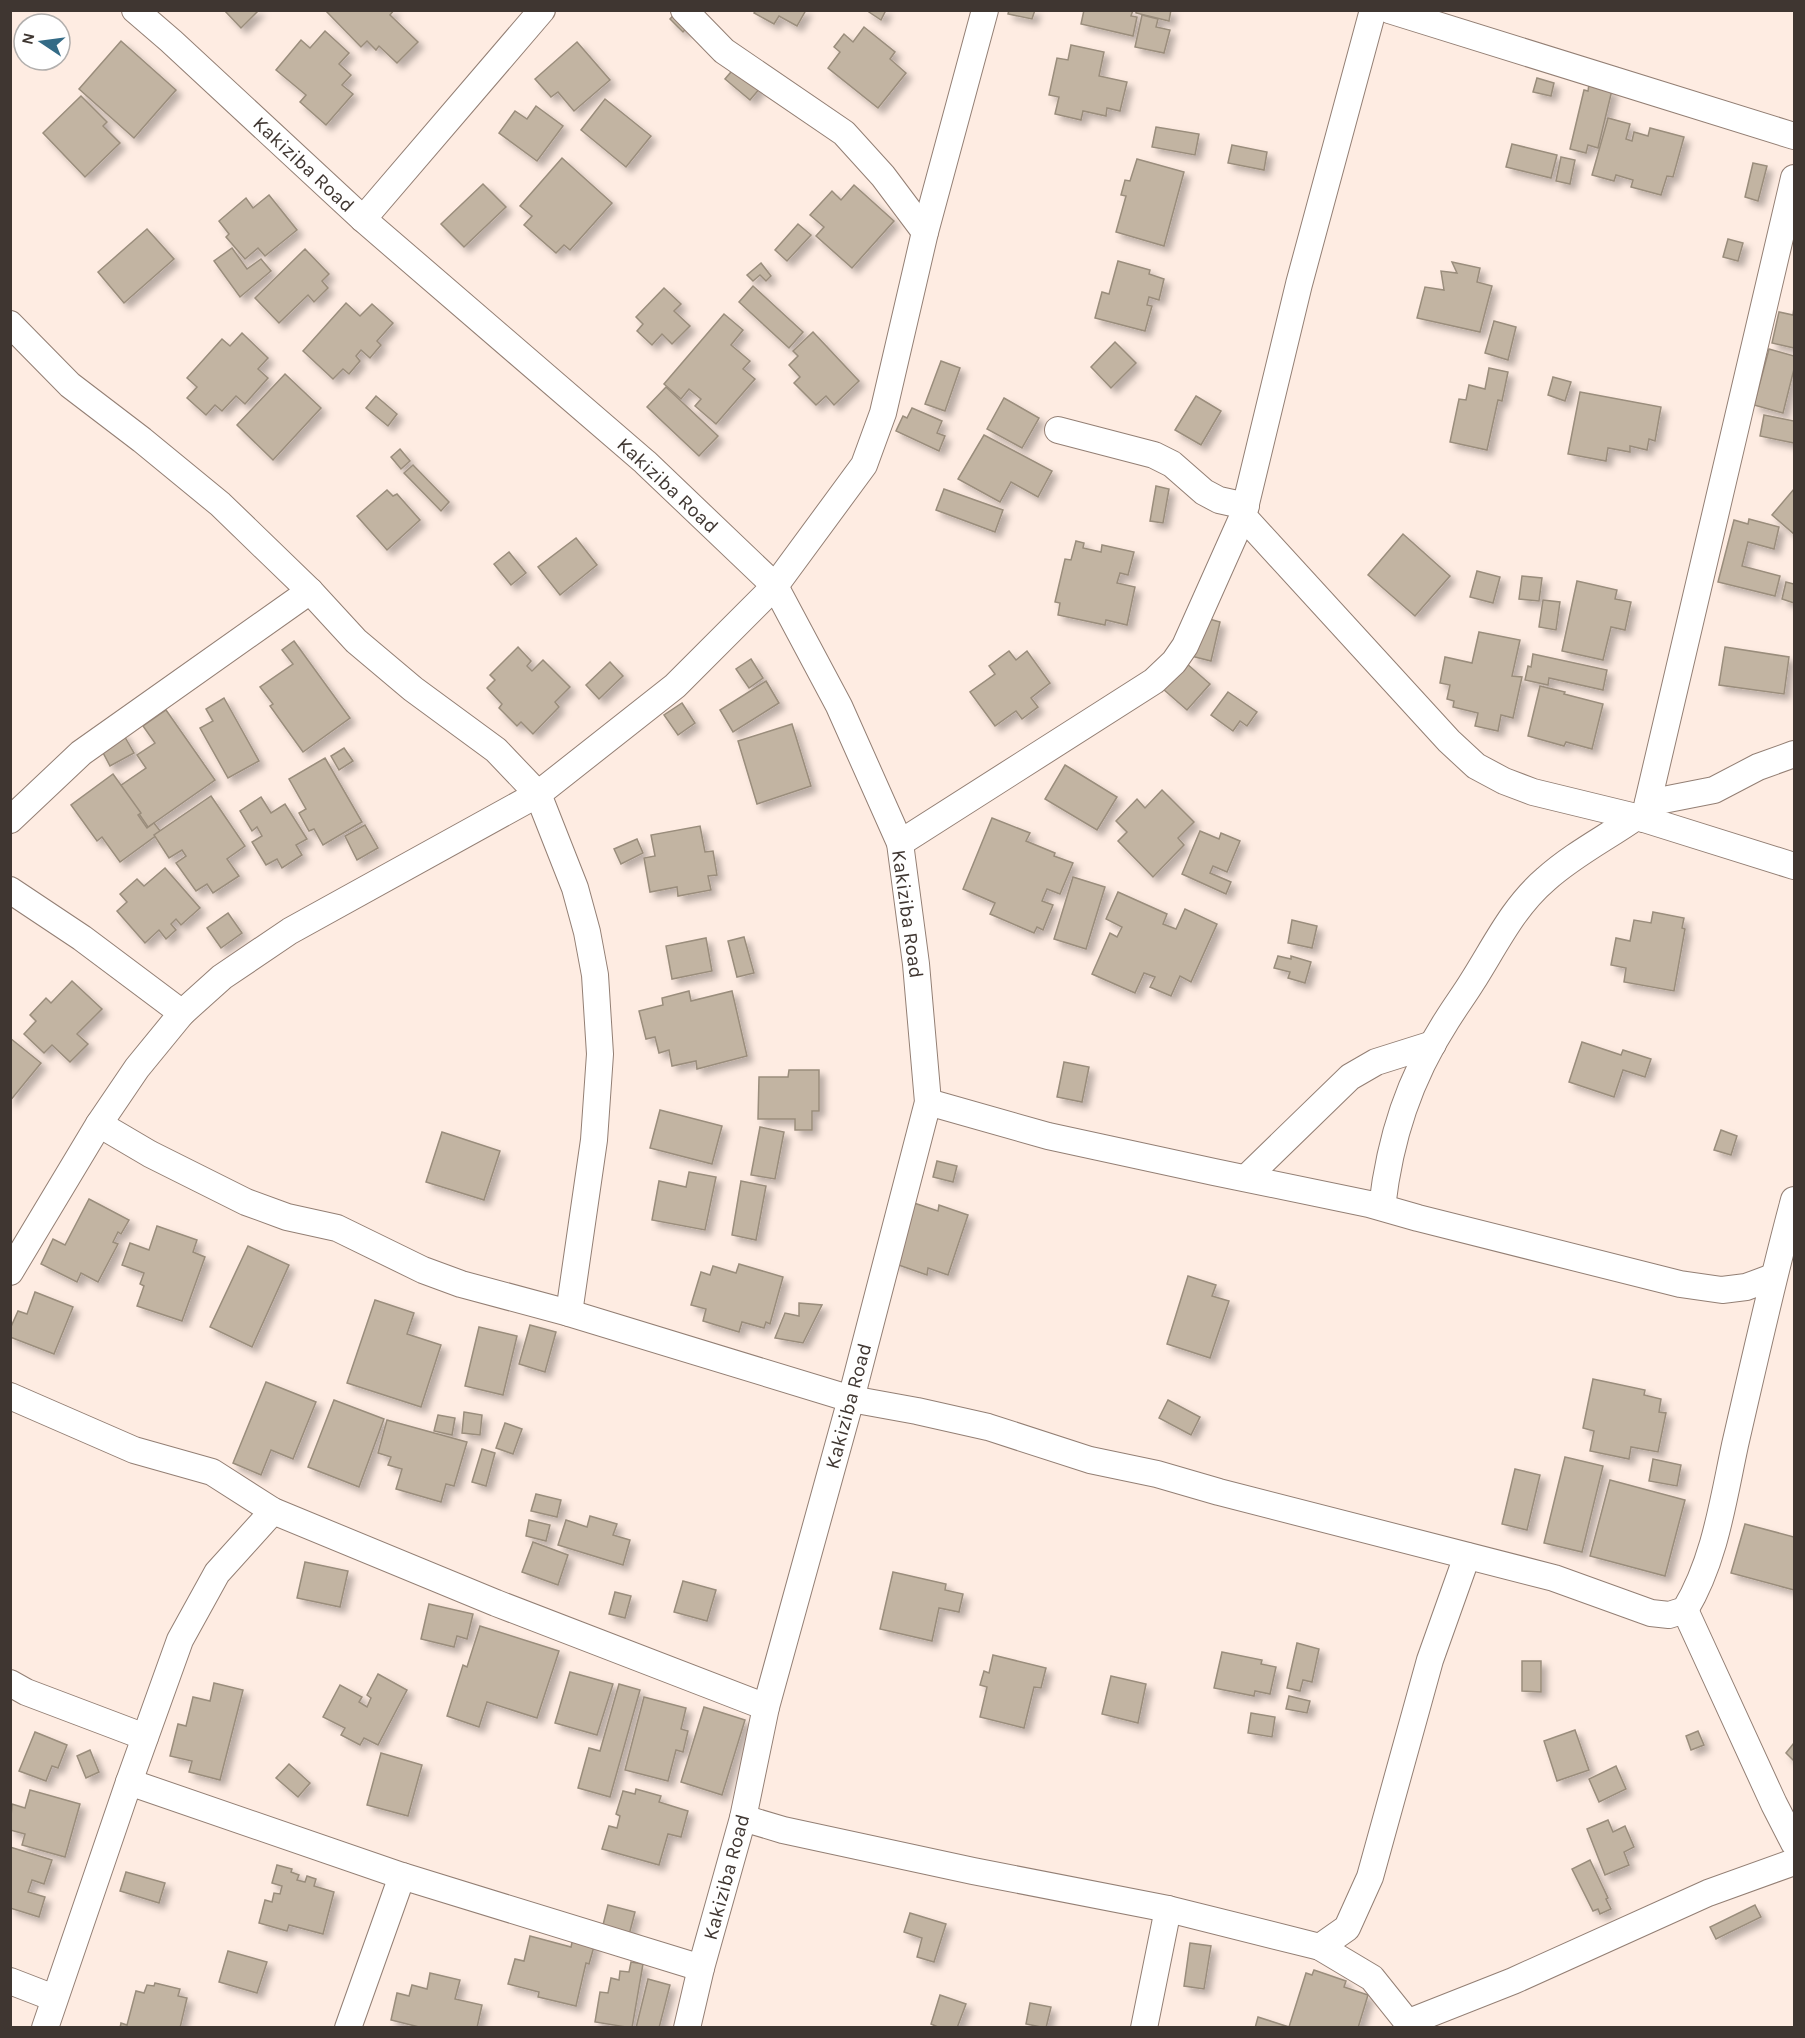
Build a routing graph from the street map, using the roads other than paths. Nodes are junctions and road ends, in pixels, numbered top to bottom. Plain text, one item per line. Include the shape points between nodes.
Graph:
1 (135, 10) edge
2 (542, 10) edge
3 (684, 10) edge
4 (985, 10) edge
5 (1373, 10) edge
6 (1389, 10) edge
7 (1794, 136) edge
8 (1794, 178) edge
9 (363, 219) junction
10 (925, 232) junction
11 (10, 324) edge
12 (1058, 430) dead end
13 (1244, 511) junction
14 (775, 586) junction
15 (310, 591) junction
16 (1794, 754) edge
17 (538, 794) junction
18 (1643, 813) junction
19 (10, 819) edge
20 (900, 843) junction
21 (1794, 866) edge
22 (10, 890) edge
23 (182, 1013) junction
24 (1433, 1044) junction
25 (928, 1102) junction
26 (99, 1124) junction
27 (1246, 1178) junction
28 (1794, 1206) edge
29 (1382, 1208) junction
30 (10, 1272) edge
31 (1773, 1278) junction
32 (569, 1313) junction
33 (10, 1396) edge
34 (851, 1399) junction
35 (273, 1511) junction
36 (1467, 1556) junction
37 (1685, 1610) junction
38 (10, 1683) edge
39 (766, 1707) junction
40 (145, 1737) junction
41 (129, 1782) junction
42 (743, 1818) junction
43 (1794, 1842) edge
44 (1794, 1862) edge
45 (402, 1876) junction
46 (1168, 1910) junction
47 (1320, 1947) junction
48 (701, 1968) junction
49 (10, 1981) edge
50 (54, 1998) junction
51 (1410, 2025) edge
52 (45, 2028) edge
53 (348, 2028) edge
54 (687, 2028) edge
55 (1144, 2028) edge

1 - 9 street, Kakiziba Road
2 - 9 street
3 - 10 street via 724,51 844,133
4 - 10 street
5 - 13 street via 1299,284
6 - 7 street
8 - 18 street
9 - 14 street, Kakiziba Road via 645,462
10 - 14 street via 883,413 864,465
11 - 15 street via 70,385 220,504
12 - 13 street via 1154,455 1172,464 1204,492
13 - 18 street via 1449,741 1476,766 1533,792
13 - 20 street via 1185,646 1164,672
14 - 17 street via 675,686
14 - 20 street, Kakiziba Road via 839,706
15 - 17 street via 356,641 496,750
15 - 19 street via 81,753
16 - 18 street via 1714,790
17 - 23 street via 290,931 222,977
17 - 32 street via 575,888 586,932 595,975 600,1054 594,1140
18 - 21 street
18 - 24 street via 1580,851 1522,903
20 - 25 street, Kakiziba Road
22 - 23 street
23 - 26 street via 137,1068
24 - 27 street via 1376,1062 1350,1077
24 - 29 street via 1399,1119 1386,1170
25 - 27 street via 1048,1136
25 - 34 street, Kakiziba Road
26 - 30 street
26 - 32 street via 246,1202 287,1217 337,1228 461,1284
27 - 29 street
28 - 31 street
29 - 31 street via 1680,1284 1722,1290
31 - 37 street via 1713,1546
32 - 34 street
33 - 35 street via 134,1450 212,1472
34 - 36 street via 988,1427 1090,1460
34 - 39 street, Kakiziba Road
35 - 39 street via 496,1604
35 - 40 street via 217,1573 180,1640
36 - 37 street via 1554,1578 1651,1613 1669,1615
36 - 47 street via 1430,1660 1370,1877 1347,1928
37 - 43 street
38 - 40 street
39 - 42 street, Kakiziba Road
40 - 41 street
41 - 45 street
41 - 50 street
42 - 46 street via 961,1869
42 - 48 street, Kakiziba Road
44 - 51 street via 1708,1893
45 - 48 street
45 - 53 street
46 - 47 street
46 - 55 street
47 - 51 street via 1372,1978
48 - 54 street, Kakiziba Road
49 - 50 street
50 - 52 street

